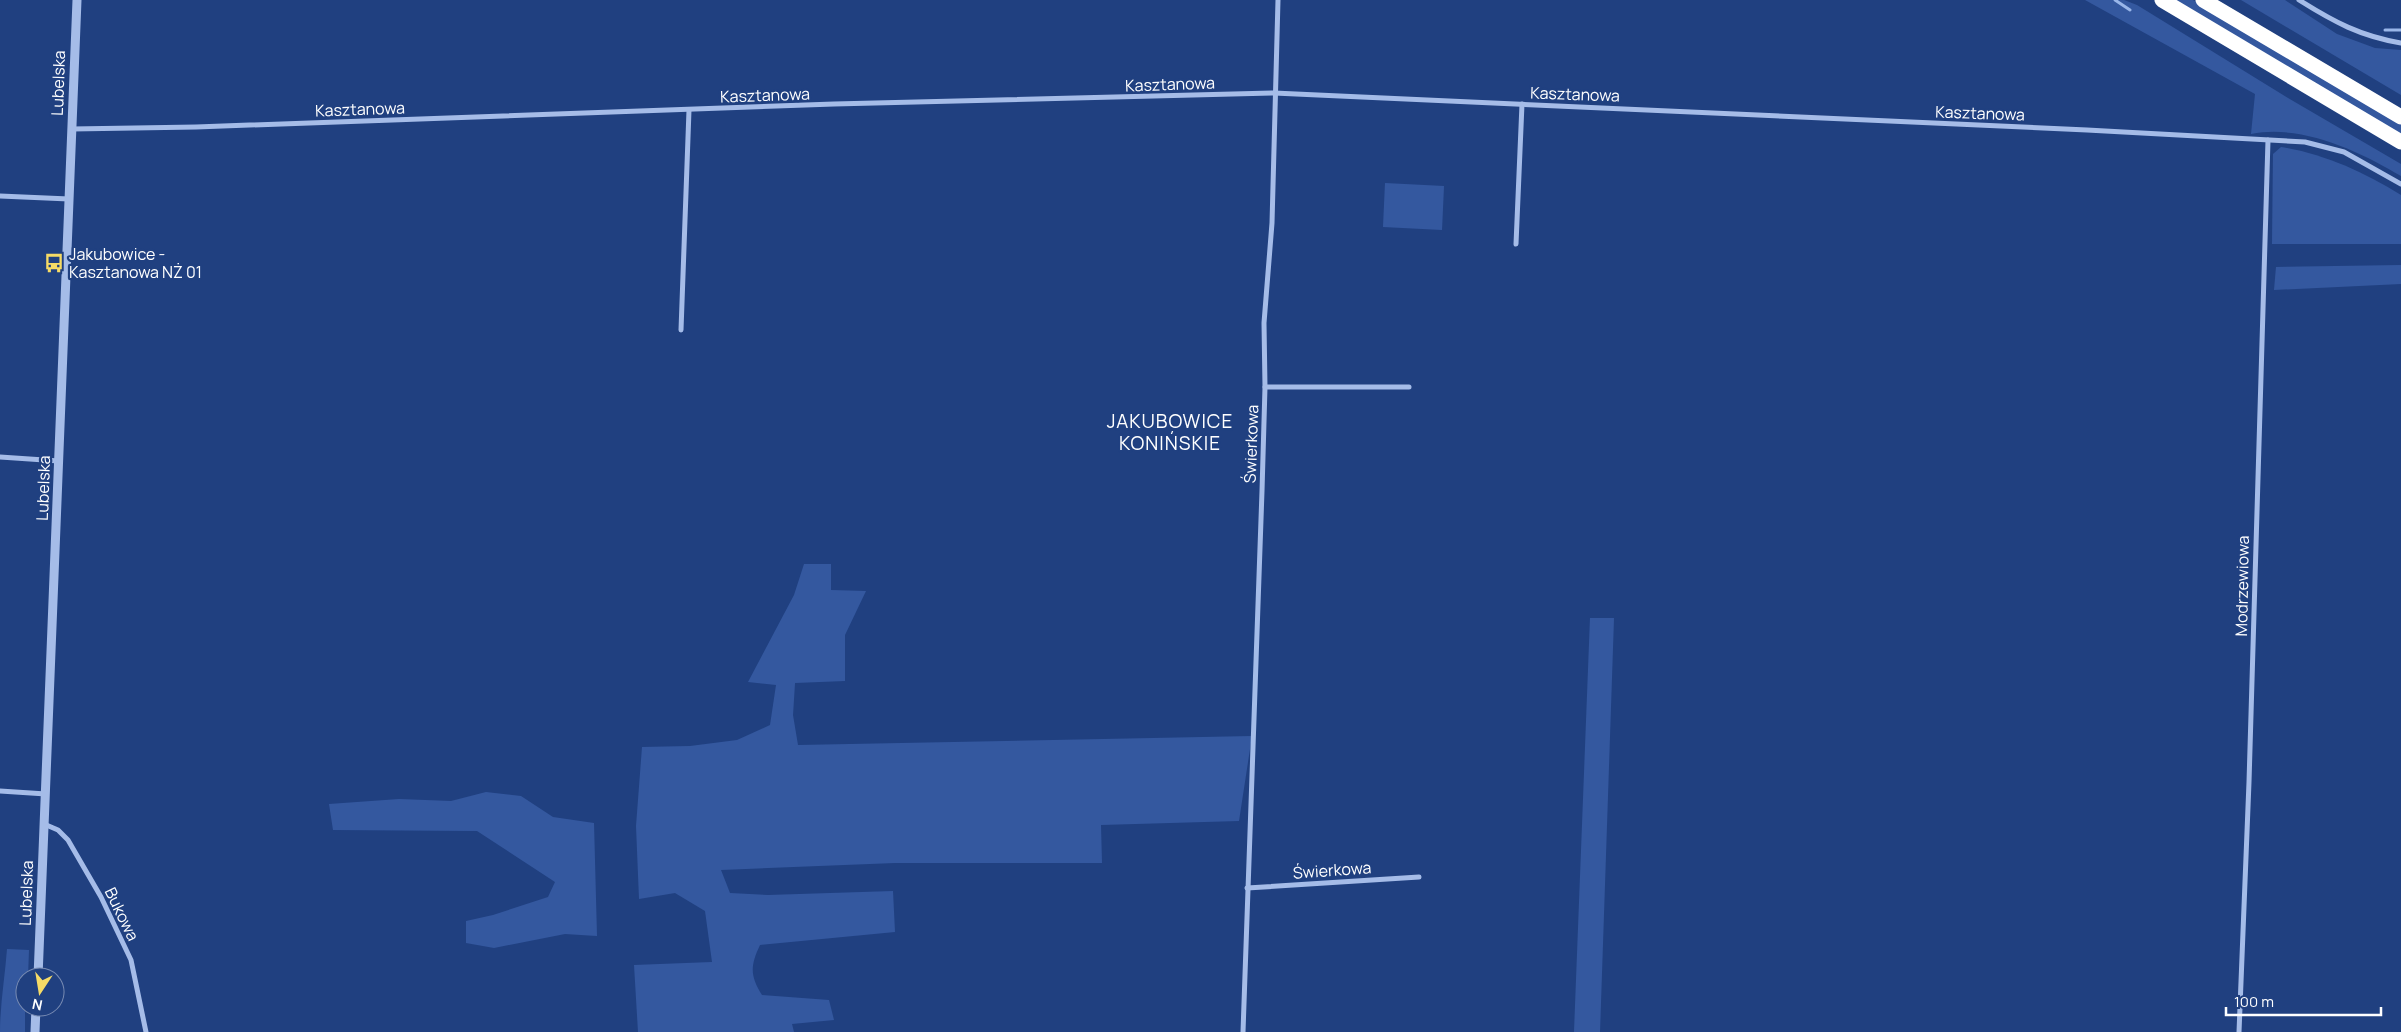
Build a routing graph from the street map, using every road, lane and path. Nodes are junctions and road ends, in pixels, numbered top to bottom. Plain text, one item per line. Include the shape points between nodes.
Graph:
1 (77, 0) edge
2 (1278, 0) edge
3 (2162, 0) edge
4 (2203, 0) edge
5 (2299, 0) edge
6 (2401, 43) edge
7 (1274, 93) junction
8 (1522, 104) junction
9 (689, 110) junction
10 (2400, 116) edge
11 (72, 129) junction
12 (2268, 140) junction
13 (2401, 142) edge
14 (2401, 184) edge
15 (0, 196) edge
16 (69, 199) junction
17 (1516, 244) dead end
18 (681, 330) dead end
19 (1265, 387) junction
20 (1409, 387) dead end
21 (0, 457) edge
22 (59, 461) junction
23 (0, 791) edge
24 (46, 794) junction
25 (44, 824) junction
26 (1419, 877) dead end
27 (1247, 888) junction
28 (38, 967) edge
29 (36, 1017) edge
30 (35, 1032) edge
31 (146, 1032) edge
32 (1243, 1032) edge
33 (2239, 1032) edge

1 - 11 street, Lubelska
2 - 7 street, Świerkowa
3 - 13 highway
4 - 10 highway
5 - 6 street via 2352,30
7 - 8 street, Kasztanowa
7 - 9 street, Kasztanowa
7 - 19 street, Świerkowa via 1272,223 1264,323
8 - 12 street, Kasztanowa
8 - 17 street
9 - 11 street, Kasztanowa
9 - 18 street
11 - 16 street, Lubelska
12 - 14 street, Kasztanowa via 2331,147 2356,157
12 - 33 street, Modrzewiowa
15 - 16 street
16 - 22 street, Lubelska
19 - 20 street
19 - 27 street, Świerkowa
21 - 22 street
22 - 24 street, Lubelska
23 - 24 street
24 - 25 street, Lubelska
25 - 28 street, Lubelska
25 - 31 street, Bukowa via 58,830 68,840 101,897 131,960
26 - 27 street, Świerkowa
27 - 32 street, Świerkowa
29 - 30 street

